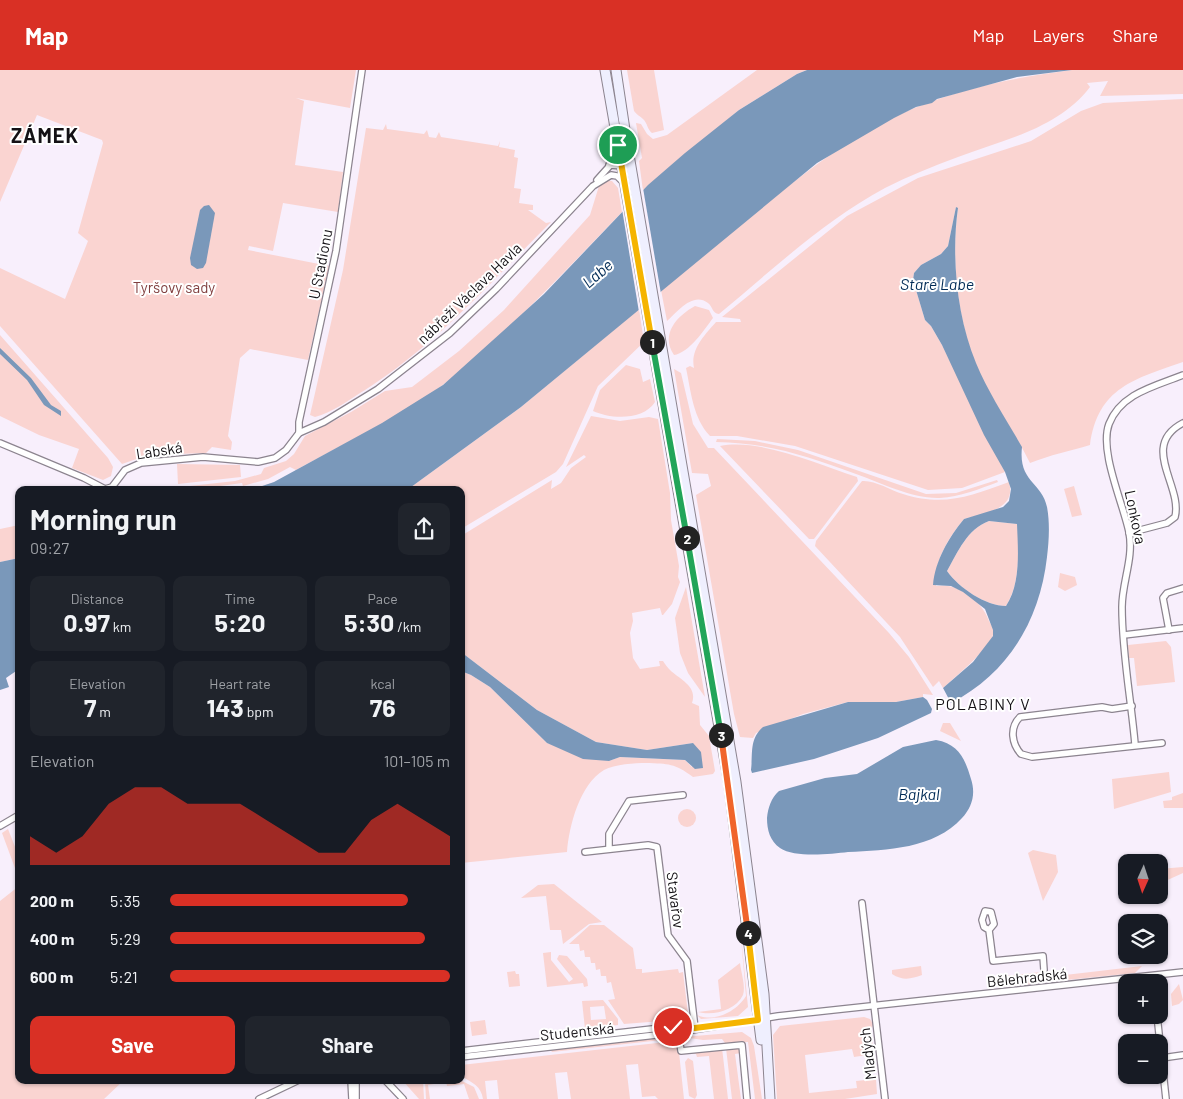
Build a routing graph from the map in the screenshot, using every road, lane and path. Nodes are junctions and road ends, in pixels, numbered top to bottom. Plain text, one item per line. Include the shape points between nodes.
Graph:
1 (362, 70) edge
2 (367, 70) edge
3 (605, 70) edge
4 (616, 70) edge
5 (359, 98) junction
6 (618, 145) junction
7 (621, 164) junction
8 (609, 166) junction
9 (630, 184) junction
10 (593, 186) junction
11 (1183, 376) edge
12 (1183, 423) edge
13 (299, 433) junction
14 (0, 443) edge
15 (98, 486) edge
16 (112, 486) edge
17 (1129, 533) junction
18 (1183, 588) edge
19 (1183, 628) edge
20 (1169, 630) junction
21 (1124, 635) junction
22 (1132, 706) junction
23 (1162, 742) dead end
24 (1135, 744) junction
25 (683, 794) dead end
26 (15, 817) edge
27 (0, 826) edge
28 (609, 849) junction
29 (585, 852) dead end
30 (862, 903) dead end
31 (989, 930) dead end
32 (1044, 970) dead end
33 (1183, 972) edge
34 (1168, 974) edge
35 (1118, 980) edge
36 (874, 1007) junction
37 (762, 1019) junction
38 (695, 1028) junction
39 (678, 1029) junction
40 (465, 1051) edge
41 (1183, 1055) edge
42 (465, 1056) edge
43 (1168, 1057) edge
44 (291, 1084) edge
45 (350, 1084) edge
46 (356, 1084) edge
47 (390, 1084) edge
48 (1165, 1084) edge
49 (259, 1099) edge
50 (352, 1099) edge
51 (356, 1099) edge
52 (403, 1099) edge
53 (747, 1099) edge
54 (770, 1099) edge
55 (885, 1099) edge
56 (1166, 1099) edge

1 - 5 street, U Stadionu
2 - 5 street, U Stadionu
3 - 6 main road
4 - 9 main road
5 - 13 street, U Stadionu via 336,252 298,425
6 - 7 main road
6 - 8 street, nábřeží Václava Havla via 615,159
7 - 8 street
7 - 9 main road
8 - 10 street, nábřeží Václava Havla
9 - 10 street, nábřeží Václava Havla via 612,175
9 - 37 main road via 654,358 728,778
9 - 37 main road via 637,198 736,782 758,940
10 - 13 street, nábřeží Václava Havla via 484,300 438,343 355,404
11 - 17 street, Lonkova via 1135,394 1116,412 1109,425 1109,454
12 - 17 street via 1170,434 1164,452 1176,504 1175,516 1167,523
13 - 16 street, Labská via 286,450 270,460 203,458 146,462 125,470
14 - 15 street, Labská
17 - 21 street, Lonkova via 1130,554 1122,604
18 - 20 street via 1167,593 1163,598
19 - 20 street
20 - 21 street
21 - 22 street, Lonkova
22 - 24 street, Lonkova
22 - 24 street via 1020,718 1013,736 1019,752 1029,757
23 - 24 street
25 - 28 street via 629,801 609,834
26 - 27 street
28 - 29 street, Stavařov
28 - 38 street, Stavařov via 657,847 668,936 687,961
30 - 36 street
31 - 32 street via 993,961 1043,956
33 - 34 street, Bělehradská
35 - 36 street, Bělehradská
36 - 37 street, Bělehradská
36 - 55 street, Mladých
37 - 38 street, Studentská
37 - 54 main road
38 - 39 street, Studentská
39 - 40 street, Studentská
39 - 42 street, Studentská
39 - 53 street via 681,1051 742,1045
41 - 43 street
44 - 49 street
45 - 50 street
46 - 51 street
47 - 52 street
48 - 56 street

